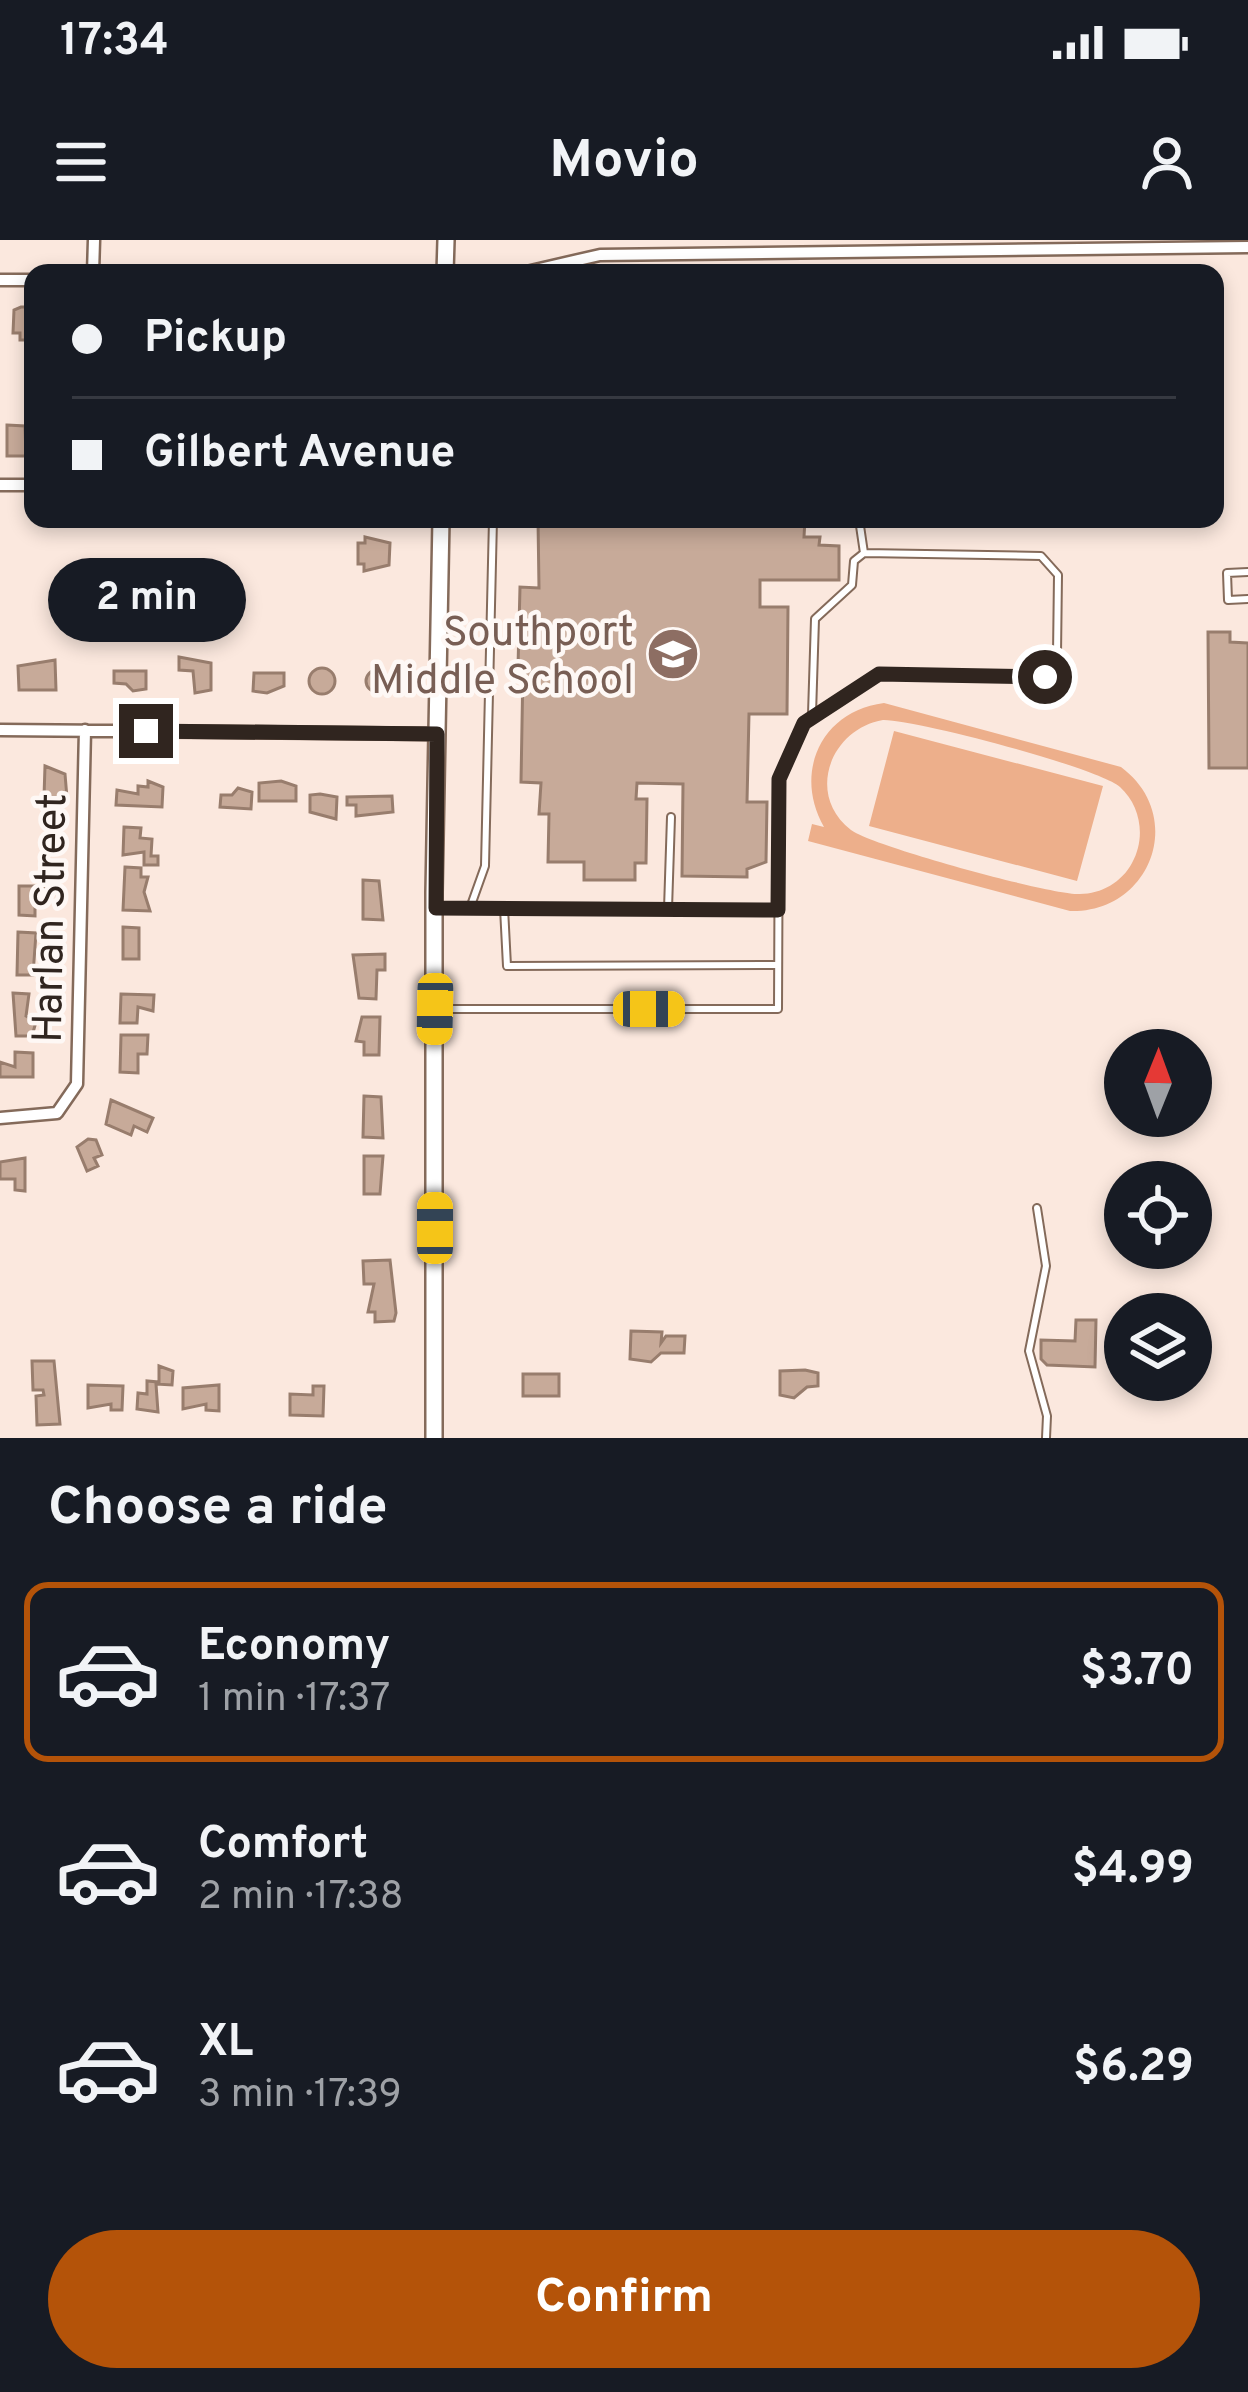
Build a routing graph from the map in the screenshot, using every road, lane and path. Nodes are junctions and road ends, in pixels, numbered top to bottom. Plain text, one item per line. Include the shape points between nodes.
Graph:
1 (1248, 247) edge
2 (561, 264) edge
3 (441, 528) edge
4 (493, 528) edge
5 (861, 528) edge
6 (864, 553) junction
7 (1248, 572) edge
8 (1248, 599) edge
9 (812, 717) junction
10 (0, 730) edge
11 (85, 730) junction
12 (437, 734) junction
13 (671, 817) dead end
14 (436, 908) junction
15 (470, 908) junction
16 (504, 908) junction
17 (668, 909) junction
18 (778, 910) junction
19 (778, 965) junction
20 (435, 1009) junction
21 (0, 1118) edge
22 (1036, 1208) dead end
23 (434, 1438) edge
24 (1046, 1438) edge

1 - 2 street via 600,255
3 - 12 main road
4 - 15 lane via 485,866
5 - 6 lane
6 - 9 lane via 854,561 852,584 815,619
6 - 9 lane via 1041,556 1058,575 1057,654 1045,677 879,674
7 - 8 lane via 1227,573 1228,600
9 - 18 lane via 779,779
10 - 11 street
11 - 12 street
11 - 21 street, Harlan Street via 78,1077 67,1104 46,1118
12 - 14 main road
13 - 17 lane
14 - 15 lane
14 - 20 main road
15 - 16 lane
16 - 17 lane
16 - 19 lane via 507,966
17 - 18 lane
18 - 19 lane
19 - 20 lane via 778,1009
20 - 23 main road
22 - 24 lane via 1046,1266 1029,1352

